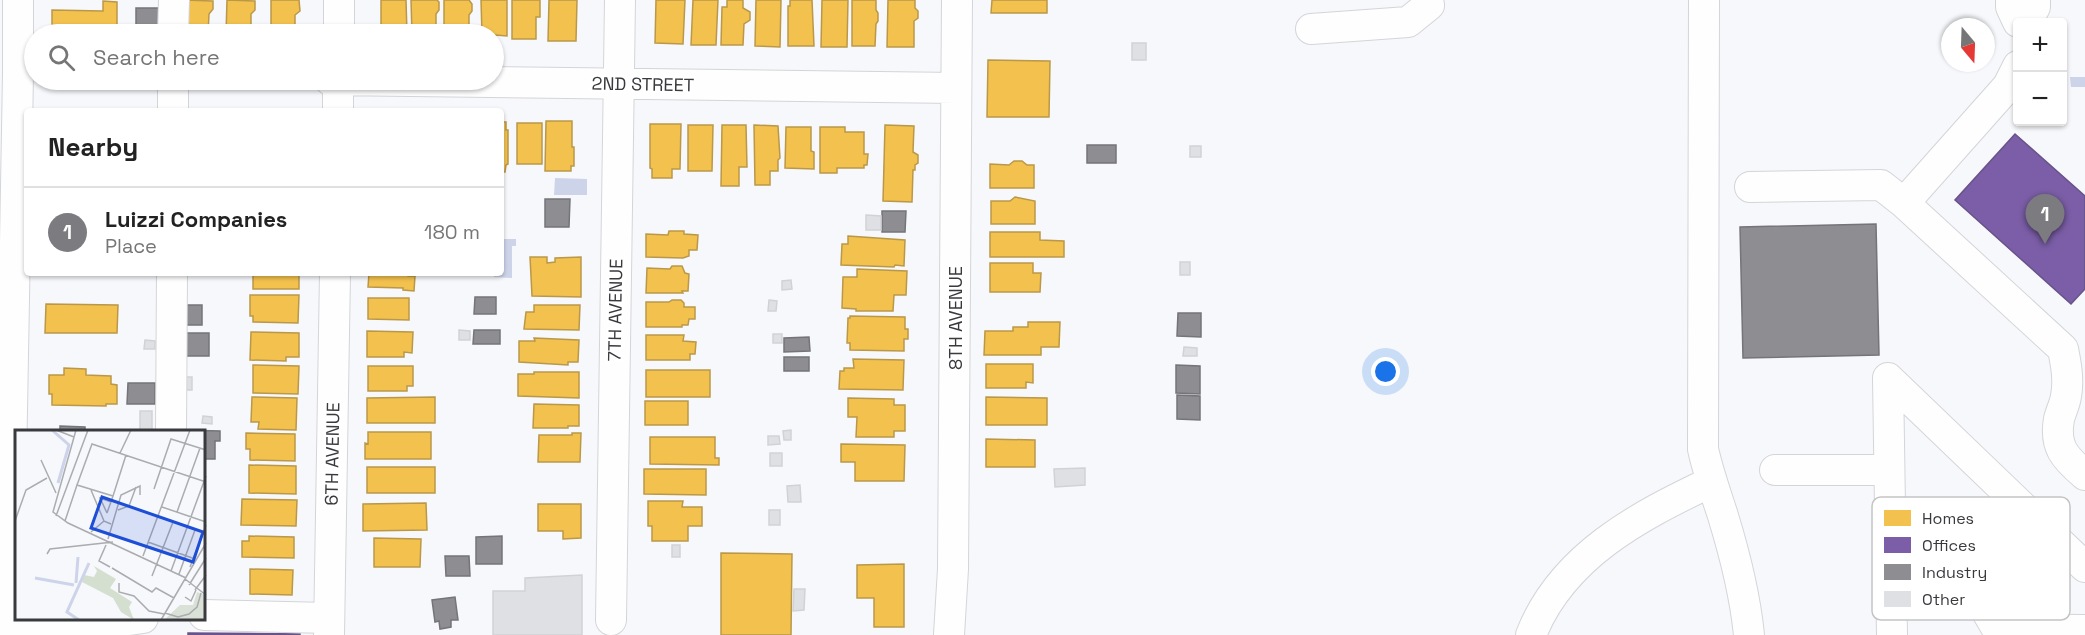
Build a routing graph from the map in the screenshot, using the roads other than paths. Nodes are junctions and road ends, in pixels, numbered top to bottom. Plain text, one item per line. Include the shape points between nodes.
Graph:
1 (18, 0) edge
2 (174, 0) edge
3 (339, 0) edge
4 (620, 0) edge
5 (957, 0) edge
6 (1428, 0) edge
7 (1704, 0) edge
8 (2011, 0) edge
9 (2035, 0) edge
10 (2016, 18) edge
11 (2028, 18) edge
12 (173, 24) edge
13 (339, 24) edge
14 (1311, 29) dead end
15 (2015, 72) edge
16 (18, 74) edge
17 (504, 82) edge
18 (619, 84) junction
19 (956, 88) junction
20 (173, 90) edge
21 (338, 90) edge
22 (173, 108) edge
23 (338, 108) edge
24 (1750, 187) dead end
25 (1904, 203) junction
26 (172, 276) edge
27 (335, 276) edge
28 (2076, 367) edge
29 (171, 430) edge
30 (1775, 470) dead end
31 (1889, 470) junction
32 (2085, 475) edge
33 (1711, 482) junction
34 (1890, 497) edge
35 (2012, 497) edge
36 (2070, 553) edge
37 (2085, 567) edge
38 (206, 615) edge
39 (129, 620) edge
40 (610, 620) dead end
41 (1992, 620) edge
42 (329, 626) edge
43 (2085, 630) edge
44 (8, 635) edge
45 (22, 635) edge
46 (949, 635) edge
47 (1532, 635) edge
48 (1749, 635) edge

1 - 16 street
2 - 12 street
3 - 13 street
4 - 18 street, 7TH AVENUE
5 - 19 street, 8TH AVENUE
6 - 14 street via 1429,5 1408,22
7 - 33 street via 1703,449
8 - 10 street
9 - 11 street
15 - 25 street via 2008,86
16 - 44 street
17 - 18 street, 2ND STREET
18 - 19 street, 2ND STREET
18 - 40 street, 7TH AVENUE
19 - 46 street, 8TH AVENUE via 953,569
20 - 22 street
21 - 23 street
24 - 25 street via 1881,185
25 - 28 street via 2063,349
26 - 29 street
27 - 42 street, 6TH AVENUE
28 - 32 street via 2060,418 2058,440 2066,458
30 - 31 street
31 - 34 street
31 - 35 street via 1888,378
33 - 47 street via 1653,511 1598,546 1551,594
33 - 48 street via 1746,607
36 - 37 street
38 - 42 street
39 - 45 street
41 - 43 street via 1997,629

